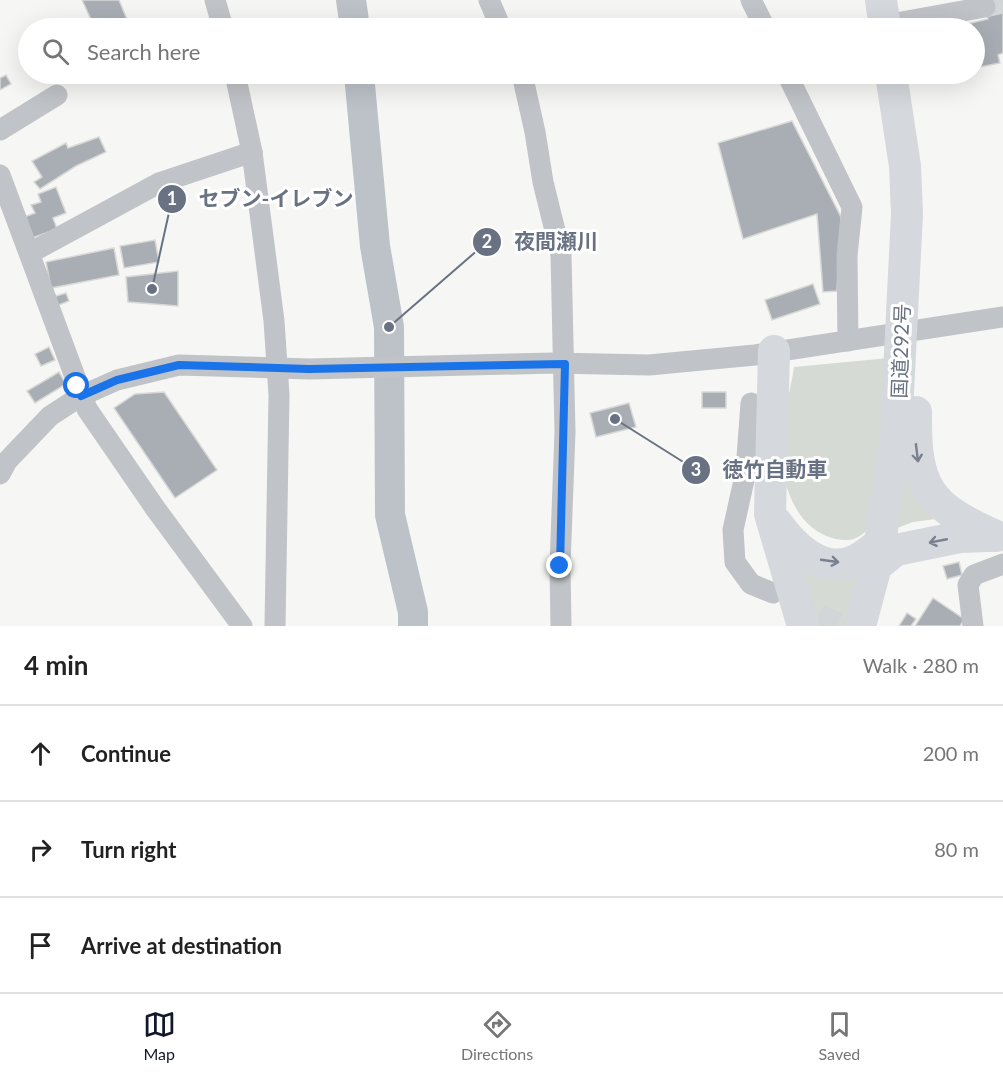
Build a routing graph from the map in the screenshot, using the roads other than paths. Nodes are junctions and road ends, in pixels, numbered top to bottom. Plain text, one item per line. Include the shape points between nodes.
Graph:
1 (214, 0) edge
2 (489, 0) edge
3 (751, 0) edge
4 (985, 7) tunnel mouth
5 (887, 17) edge
6 (220, 18) edge
7 (497, 18) edge
8 (760, 18) edge
9 (237, 84) edge
10 (524, 84) edge
11 (792, 84) edge
12 (893, 84) edge
13 (57, 95) dead end
14 (0, 130) edge
15 (252, 152) junction
16 (0, 175) edge
17 (30, 253) junction
18 (1003, 317) edge
19 (848, 341) junction
20 (774, 351) junction
21 (560, 364) junction
22 (278, 368) junction
23 (908, 373) junction
24 (81, 396) junction
25 (751, 403) dead end
26 (2, 460) edge
27 (770, 514) junction
28 (1001, 545) edge
29 (877, 556) junction
30 (773, 593) tunnel mouth
31 (242, 626) edge
32 (275, 626) edge
33 (561, 626) edge
34 (803, 626) edge
35 (860, 626) edge
36 (973, 626) edge

1 - 6 street
2 - 7 street
3 - 8 street
4 - 5 street
9 - 15 street
10 - 21 street via 561,255
11 - 19 street via 852,207 847,256
12 - 23 highway via 905,166
13 - 14 street
15 - 17 street via 159,183
15 - 22 street via 266,241
16 - 17 street
17 - 24 street
18 - 19 street
19 - 20 street
20 - 21 street via 649,366
20 - 27 highway
21 - 22 street
21 - 33 street
22 - 24 street via 179,365 117,380
22 - 32 street
23 -> 28 highway via 916,456 925,482 940,505
23 - 29 highway, 国道292号
24 - 26 street via 50,416
24 - 31 street via 155,508
25 - 30 street via 746,471 733,530 735,562 751,584
27 -> 29 highway via 790,542 809,557 831,564
27 - 34 highway
28 -> 29 highway via 960,537
28 - 36 street via 968,585
29 - 35 highway, 国道292号

